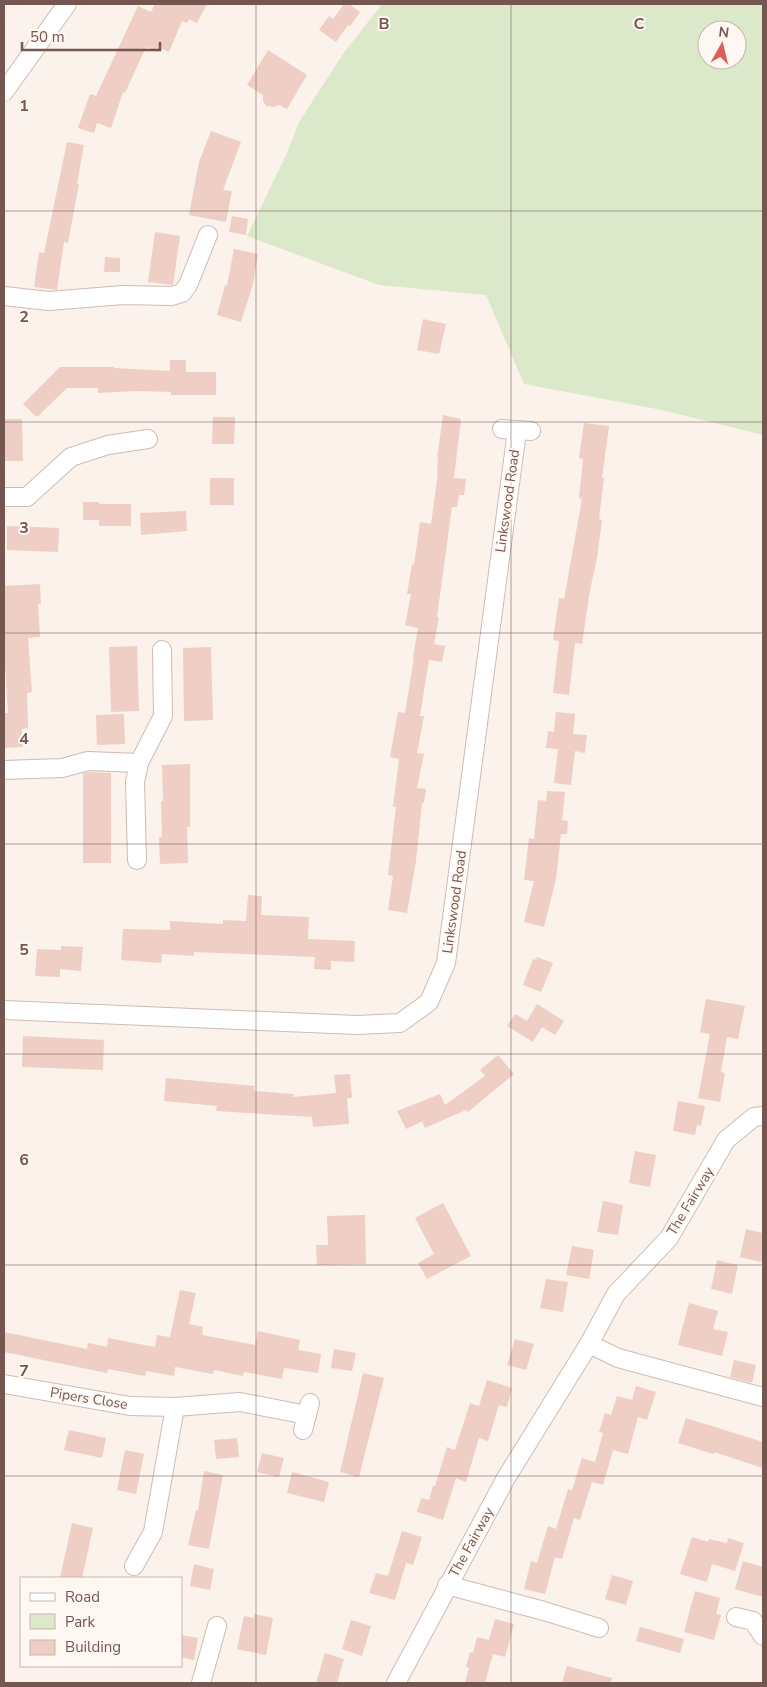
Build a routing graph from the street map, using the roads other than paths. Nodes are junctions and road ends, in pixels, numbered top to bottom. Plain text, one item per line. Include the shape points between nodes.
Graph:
1 (67, 4) edge
2 (4, 92) edge
3 (208, 235) dead end
4 (4, 296) edge
5 (516, 430) dead end
6 (148, 439) dead end
7 (4, 497) edge
8 (162, 650) dead end
9 (139, 763) junction
10 (4, 770) edge
11 (138, 860) dead end
12 (4, 1010) edge
13 (763, 1116) edge
14 (589, 1344) junction
15 (4, 1384) edge
16 (763, 1397) edge
17 (175, 1407) junction
18 (307, 1416) dead end
19 (134, 1566) dead end
20 (447, 1585) junction
21 (736, 1617) dead end
22 (217, 1626) dead end
23 (598, 1628) dead end
24 (763, 1636) edge
25 (201, 1683) edge
26 (396, 1683) edge

1 - 2 street
3 - 4 street via 188,285 182,293 172,296 124,295 49,300
5 - 12 street, Linkswood Road via 446,963 429,1002 400,1023 357,1025
6 - 7 street via 108,445 71,457 27,496
8 - 9 street via 163,716
9 - 10 street via 88,761 62,768
9 - 11 street via 135,782
13 - 14 street, The Fairway via 754,1117 726,1140 669,1238 616,1294
14 - 16 street via 618,1358
14 - 20 street, The Fairway via 506,1478
15 - 17 street, Pipers Close via 130,1406
17 - 18 street, Pipers Close via 240,1402
17 - 19 street via 153,1532
20 - 23 street, The Fairway
20 - 26 street, The Fairway
21 - 24 street via 753,1621
22 - 25 street

